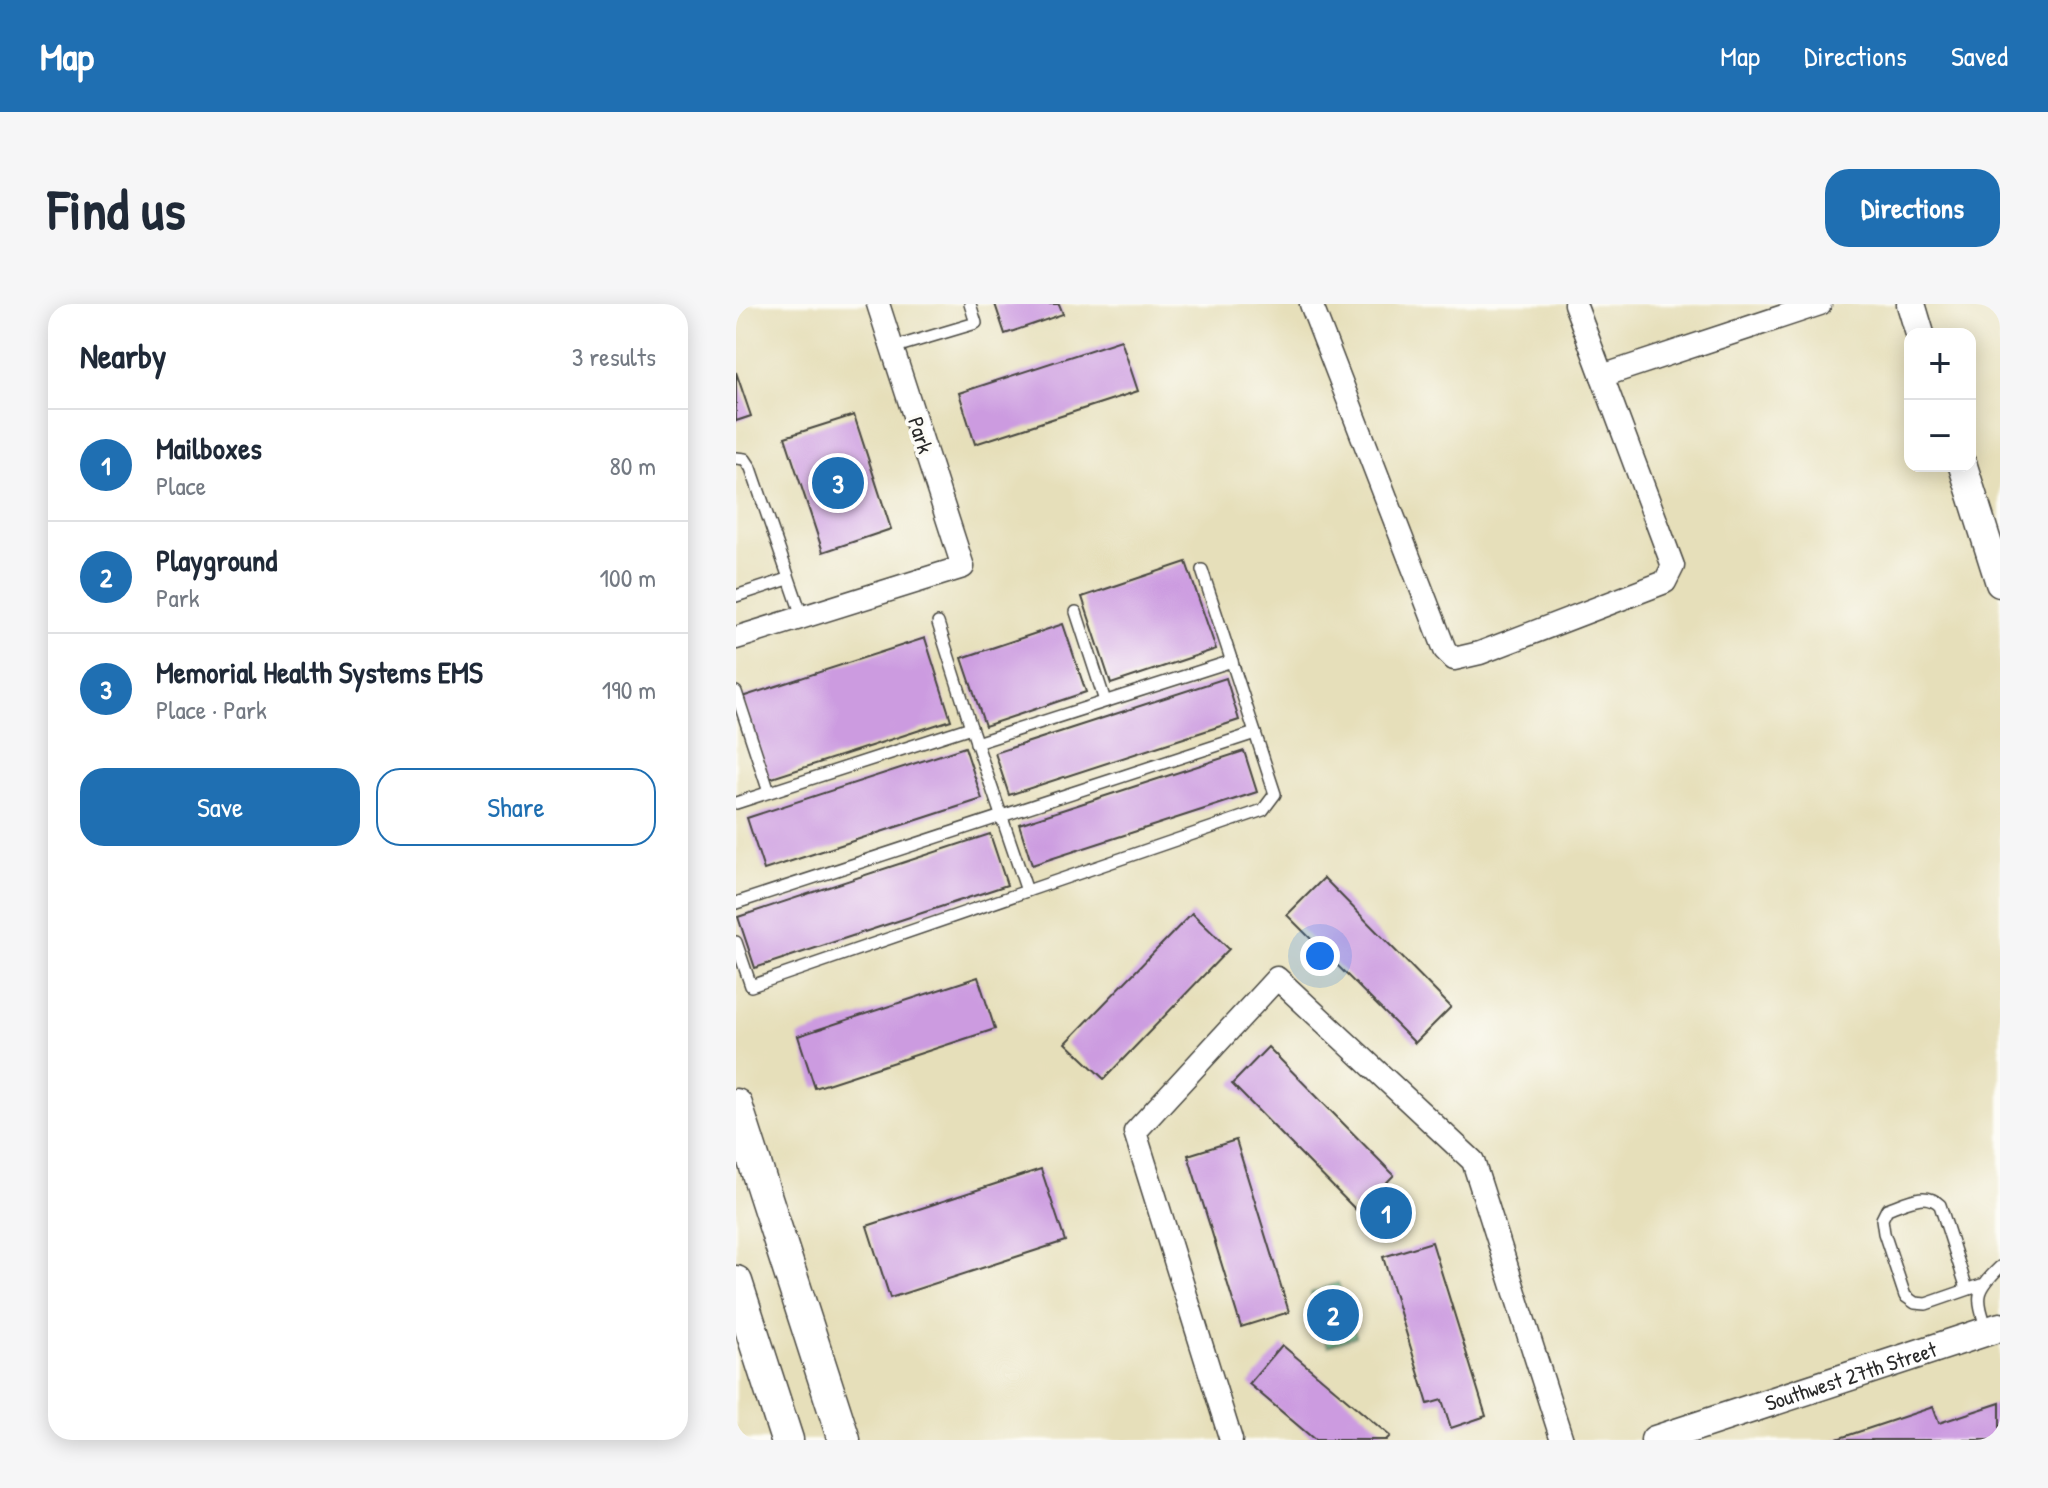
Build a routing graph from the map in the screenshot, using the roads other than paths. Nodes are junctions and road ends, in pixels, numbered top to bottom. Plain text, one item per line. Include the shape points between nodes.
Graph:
1 (878, 304) edge
2 (970, 304) edge
3 (1311, 304) edge
4 (1575, 304) edge
5 (1820, 304) edge
6 (1911, 304) edge
7 (1918, 328) edge
8 (892, 348) junction
9 (1602, 376) junction
10 (736, 458) edge
11 (1965, 472) edge
12 (1202, 570) dead end
13 (788, 579) junction
14 (2000, 583) edge
15 (736, 596) edge
16 (1076, 612) dead end
17 (802, 616) junction
18 (938, 623) dead end
19 (736, 638) edge
20 (1232, 661) junction
21 (736, 692) edge
22 (1105, 701) junction
23 (971, 727) junction
24 (1255, 733) junction
25 (976, 743) junction
26 (769, 792) junction
27 (736, 803) edge
28 (1000, 816) junction
29 (1027, 891) junction
30 (736, 903) edge
31 (736, 942) edge
32 (736, 1105) edge
33 (2000, 1267) edge
34 (736, 1282) edge
35 (1981, 1285) junction
36 (1967, 1289) junction
37 (1994, 1329) edge
38 (787, 1440) edge
39 (844, 1440) edge
40 (1231, 1440) edge
41 (1562, 1440) edge
42 (1655, 1440) edge

1 - 8 street, Park
2 - 8 lane via 976,323
3 - 9 street via 1445,650 1454,659 1665,582 1673,566
4 - 9 street
5 - 9 street
6 - 7 street
8 - 17 street, Park via 963,567
10 - 13 lane via 745,459 751,468
11 - 14 street
12 - 20 lane
13 - 15 lane
13 - 17 lane
16 - 22 lane
17 - 19 street
18 - 23 lane
20 - 22 lane
20 - 24 lane
21 - 26 lane
22 - 25 lane
23 - 25 lane
23 - 26 lane
24 - 28 lane
24 - 29 lane via 1275,794 1263,810
25 - 28 lane
26 - 27 lane
28 - 29 lane
28 - 30 lane
29 - 31 lane via 751,986
32 - 39 main road
33 - 35 lane
34 - 38 main road
35 - 36 lane
35 - 37 lane via 1978,1302
36 - 36 lane via 1926,1304 1905,1296 1884,1233 1887,1209 1933,1198 1940,1205
37 - 42 street, Southwest 27th Street
40 - 41 street via 1135,1132 1277,978 1473,1161

